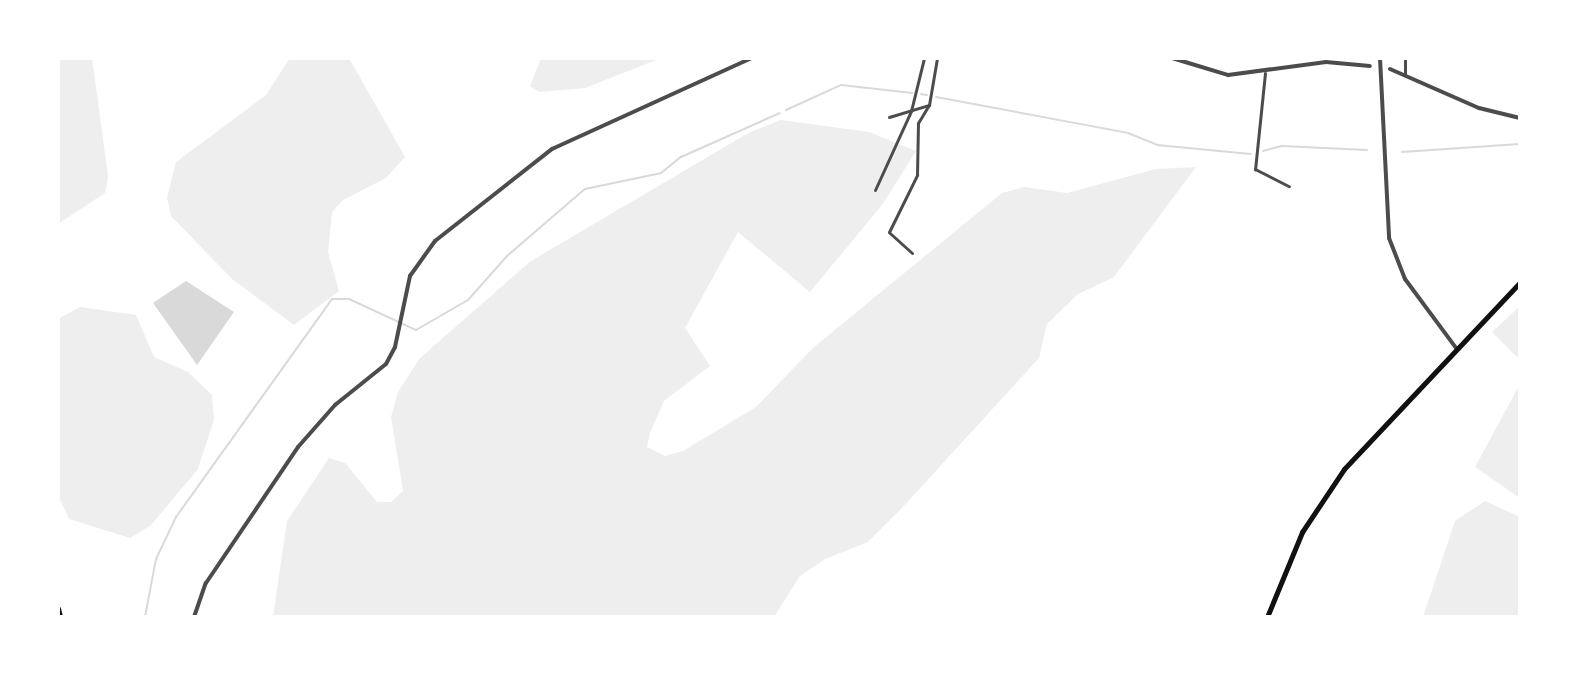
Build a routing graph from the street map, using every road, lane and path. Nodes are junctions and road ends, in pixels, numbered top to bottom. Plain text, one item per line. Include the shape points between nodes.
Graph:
1 (752, 58) edge
2 (924, 58) edge
3 (937, 58) edge
4 (1172, 58) edge
5 (1380, 58) edge
6 (1405, 58) edge
7 (1370, 66) dead end
8 (1390, 69) dead end
9 (1265, 73) junction
10 (1405, 73) junction
11 (929, 105) junction
12 (912, 107) junction
13 (889, 117) dead end
14 (1520, 118) edge
15 (1289, 186) dead end
16 (875, 190) dead end
17 (912, 253) dead end
18 (1520, 254) edge
19 (1520, 265) edge
20 (1520, 282) edge
21 (1456, 348) junction
22 (58, 609) edge
23 (60, 617) edge
24 (194, 617) edge
25 (1267, 617) edge

1 - 24 street via 552,149 429,247 410,276 399,333 386,364 328,411 298,447 206,583
2 - 12 street
3 - 11 street
4 - 9 street via 1228,75
5 - 21 street via 1389,238 1405,279
6 - 10 street
7 - 9 street via 1326,62
8 - 10 street
9 - 15 street via 1255,169
10 - 14 street via 1479,108
11 - 12 street
11 - 17 street via 918,123 917,175 889,232
12 - 13 street
12 - 16 street
18 - 19 street
20 - 21 main road
21 - 25 main road via 1327,493 1302,532
22 - 23 highway

